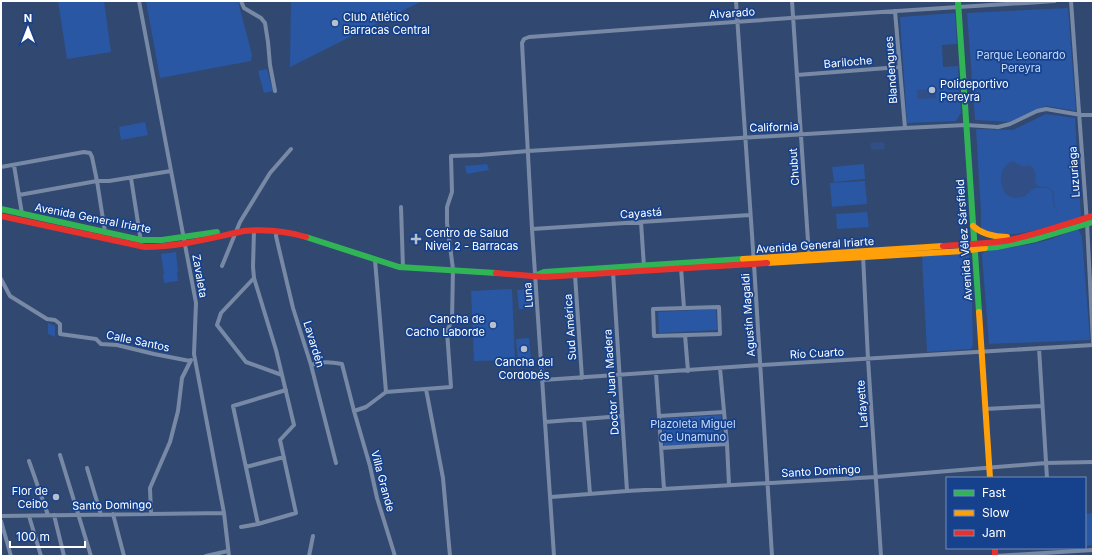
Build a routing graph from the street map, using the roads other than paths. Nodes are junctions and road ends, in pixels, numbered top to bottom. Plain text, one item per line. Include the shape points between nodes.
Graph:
1 (139, 1) edge
2 (241, 1) edge
3 (736, 1) edge
4 (792, 1) edge
5 (1055, 1) edge
6 (1071, 1) edge
7 (1016, 2) edge
8 (958, 4) edge
9 (896, 11) junction
10 (793, 18) junction
11 (737, 22) junction
12 (529, 37) joint
13 (900, 67) junction
14 (797, 75) junction
15 (275, 91) dead end
16 (1079, 114) junction
17 (1093, 115) edge
18 (966, 125) junction
19 (905, 128) junction
20 (801, 135) junction
21 (745, 137) junction
22 (291, 149) dead end
23 (528, 151) junction
24 (14, 165) junction
25 (1, 167) edge
26 (171, 171) junction
27 (131, 178) junction
28 (97, 181) junction
29 (19, 195) junction
30 (401, 207) dead end
31 (1, 209) edge
32 (750, 215) junction
33 (1, 216) edge
34 (1093, 216) edge
35 (22, 218) junction
36 (1089, 221) edge
37 (642, 222) junction
38 (973, 226) junction
39 (532, 229) junction
40 (254, 230) junction
41 (236, 231) junction
42 (277, 231) junction
43 (105, 235) junction
44 (299, 235) junction
45 (1027, 236) junction
46 (184, 240) junction
47 (141, 243) junction
48 (975, 247) junction
49 (863, 254) junction
50 (809, 258) junction
51 (375, 260) junction
52 (753, 261) junction
53 (222, 266) dead end
54 (681, 266) junction
55 (403, 268) junction
56 (644, 268) junction
57 (453, 269) junction
58 (612, 270) junction
59 (576, 275) junction
60 (535, 276) junction
61 (254, 278) junction
62 (1, 279) edge
63 (684, 308) junction
64 (685, 335) junction
65 (1093, 343) edge
66 (1039, 348) junction
67 (982, 351) junction
68 (194, 354) junction
69 (868, 359) junction
70 (190, 361) junction
71 (311, 365) junction
72 (760, 365) junction
73 (720, 368) junction
74 (688, 371) junction
75 (656, 373) junction
76 (282, 375) junction
77 (619, 375) junction
78 (582, 378) junction
79 (543, 380) junction
80 (426, 389) junction
81 (286, 390) junction
82 (386, 392) junction
83 (1042, 406) junction
84 (985, 409) junction
85 (354, 411) junction
86 (724, 412) junction
87 (622, 416) junction
88 (659, 416) junction
89 (584, 420) junction
90 (545, 422) junction
91 (727, 444) junction
92 (661, 448) junction
93 (60, 455) dead end
94 (284, 457) junction
95 (29, 461) dead end
96 (1093, 462) edge
97 (336, 463) dead end
98 (1046, 463) junction
99 (246, 467) junction
100 (989, 467) junction
101 (87, 468) dead end
102 (876, 477) junction
103 (990, 477) edge
104 (1047, 477) edge
105 (767, 482) junction
106 (729, 486) junction
107 (664, 489) junction
108 (627, 491) junction
109 (590, 494) junction
110 (551, 497) junction
111 (224, 513) junction
112 (113, 514) junction
113 (151, 514) junction
114 (54, 515) junction
115 (79, 515) junction
116 (101, 515) junction
117 (1, 516) edge
118 (29, 516) junction
119 (48, 516) junction
120 (1, 521) edge
121 (258, 524) junction
122 (241, 527) dead end
123 (313, 536) dead end
124 (1051, 550) edge
125 (1093, 550) edge
126 (228, 551) junction
127 (11, 556) edge
128 (40, 556) edge
129 (64, 556) edge
130 (91, 556) edge
131 (124, 556) edge
132 (206, 556) edge
133 (229, 556) edge
134 (309, 556) edge
135 (395, 556) edge
136 (450, 556) edge
137 (554, 556) edge
138 (772, 556) edge
139 (882, 556) edge
140 (995, 556) edge

1 - 26 street, Zavaleta
2 - 15 street via 244,8 265,23
3 - 11 street, Agustín Magaldi
4 - 10 street, Chubut
5 - 7 street, Alvarado
6 - 16 street, Luzuriaga
7 - 8 street, Alvarado
8 - 9 street, Alvarado
8 - 18 main road, Avenida Vélez Sársfield
9 - 10 street, Alvarado
9 - 13 street, Blandengues
10 - 11 street, Alvarado
10 - 14 street, Chubut
11 - 12 street, Alvarado
11 - 21 street, Agustín Magaldi
12 - 23 street, Luna via 522,43
13 - 14 street, Bariloche
13 - 19 street, Blandengues
14 - 20 street, Chubut
16 - 17 street, California
16 - 18 street, California via 1044,109 1002,126
16 - 36 street, Luzuriaga
18 - 19 street, California
18 - 38 main road, Avenida Vélez Sársfield
19 - 20 street, California
20 - 21 street, California
20 - 50 street, Chubut
21 - 23 street, California
21 - 32 street, Agustín Magaldi
22 - 41 street via 270,173
23 - 39 street, Luna
23 - 57 street, California via 451,156 452,192 447,207 447,223
24 - 25 street
24 - 28 street via 84,152 92,156
24 - 29 street
26 - 27 street
26 - 46 street, Zavaleta
27 - 28 street
27 - 47 street
28 - 29 street
28 - 43 street
29 - 35 street
30 - 55 street
31 - 35 main road, Avenida General Iriarte
32 - 37 street, Cayastá
32 - 52 street, Agustín Magaldi
33 - 35 main road, Avenida General Iriarte
34 - 36 main road, Avenida General Iriarte
35 - 43 main road, Avenida General Iriarte
36 - 45 main road, Avenida General Iriarte
36 - 48 main road, Avenida General Iriarte via 1036,239 997,247
36 - 65 street, Luzuriaga
37 - 39 street, Cayastá
37 - 56 street
38 - 45 main road via 988,235
38 - 48 main road, Avenida Vélez Sársfield
39 - 60 street, Luna
40 - 41 main road, Avenida General Iriarte
40 - 42 main road, Avenida General Iriarte
40 - 61 street
41 - 44 main road, Avenida General Iriarte via 255,226 273,226
41 - 46 main road, Avenida General Iriarte
41 - 53 street
42 - 44 main road, Avenida General Iriarte
42 - 71 street, Lavardén via 293,308
43 - 47 main road, Avenida General Iriarte
44 - 51 main road, Avenida General Iriarte
45 - 48 main road, Avenida General Iriarte
46 - 47 main road, Avenida General Iriarte via 155,247
46 - 68 street, Zavaleta via 196,303
48 - 49 main road, Avenida General Iriarte
48 - 67 main road, Avenida Vélez Sársfield
49 - 50 main road, Avenida General Iriarte
49 - 69 street, Lafayette
50 - 52 main road, Avenida General Iriarte
51 - 55 main road, Avenida General Iriarte
51 - 82 street
52 - 54 main road, Avenida General Iriarte
52 - 72 street, Agustín Magaldi
54 - 56 main road, Avenida General Iriarte
54 - 63 street
55 - 57 main road, Avenida General Iriarte
56 - 58 main road, Avenida General Iriarte
57 - 60 main road, Avenida General Iriarte
57 - 80 street via 452,320 447,331 451,388
58 - 59 main road, Avenida General Iriarte
58 - 60 main road, Avenida General Iriarte via 544,272
58 - 77 street, Doctor Juan Madera
59 - 60 main road, Avenida General Iriarte
59 - 78 street, Sud América
60 - 79 street, Luna
61 - 76 street
61 - 76 street via 221,313 217,325 246,362
62 - 70 street, Calle Santos via 10,296 60,324 60,334 96,339 101,344 117,345
63 - 64 street via 653,309 654,336
63 - 64 street via 719,307 720,334
64 - 74 street
65 - 66 street, Río Cuarto
66 - 67 street, Río Cuarto
66 - 83 street
67 - 69 street, Río Cuarto
67 - 84 main road, Avenida Vélez Sársfield
68 - 70 street
68 - 111 street, Zavaleta
69 - 72 street, Río Cuarto
69 - 102 street, Lafayette
70 - 113 street via 182,378 178,411 170,442 150,488
71 - 85 street, Villa Grande via 319,362 342,364
71 - 97 street, Lavardén
72 - 73 street, Río Cuarto
72 - 105 street, Agustín Magaldi
73 - 74 street, Río Cuarto
73 - 86 street
74 - 75 street, Río Cuarto
75 - 77 street, Río Cuarto
75 - 88 street
76 - 81 street
77 - 78 street, Río Cuarto
77 - 87 street, Doctor Juan Madera
78 - 79 street, Río Cuarto
79 - 90 street, Luna
80 - 82 street
80 - 136 street via 443,478
81 - 94 street via 294,424 280,440
81 - 99 street via 233,406
82 - 85 street via 366,407
83 - 84 street
83 - 98 street
84 - 100 main road, Avenida Vélez Sársfield
85 - 135 street, Villa Grande
86 - 88 street
86 - 91 street
87 - 89 street
87 - 108 street, Doctor Juan Madera
88 - 92 street
89 - 90 street
89 - 109 street
90 - 110 street, Luna
91 - 92 street
91 - 106 street
92 - 107 street
93 - 115 street
94 - 99 street
94 - 121 street via 296,513
95 - 119 street
96 - 98 street, Santo Domingo
98 - 100 street, Santo Domingo
98 - 104 street
99 - 121 street
100 - 102 street, Santo Domingo
100 - 103 main road, Avenida Vélez Sársfield
101 - 116 street
102 - 105 street, Santo Domingo
102 - 139 street, Lafayette
105 - 106 street, Santo Domingo
105 - 138 street, Agustín Magaldi
106 - 107 street, Santo Domingo
107 - 108 street, Santo Domingo
108 - 109 street, Santo Domingo
109 - 110 street, Santo Domingo
110 - 137 street, Luna
111 - 113 street, Santo Domingo
111 - 126 street, Zavaleta
112 - 113 street, Santo Domingo
112 - 116 street, Santo Domingo
112 - 131 street
114 - 115 street, Santo Domingo
114 - 119 street, Santo Domingo
114 - 129 street
115 - 116 street, Santo Domingo
115 - 130 street
117 - 118 street, Santo Domingo
118 - 119 street, Santo Domingo
118 - 128 street
120 - 127 street
121 - 122 street
123 - 134 street
124 - 125 street
124 - 140 street
126 - 132 street
126 - 133 street, Zavaleta

